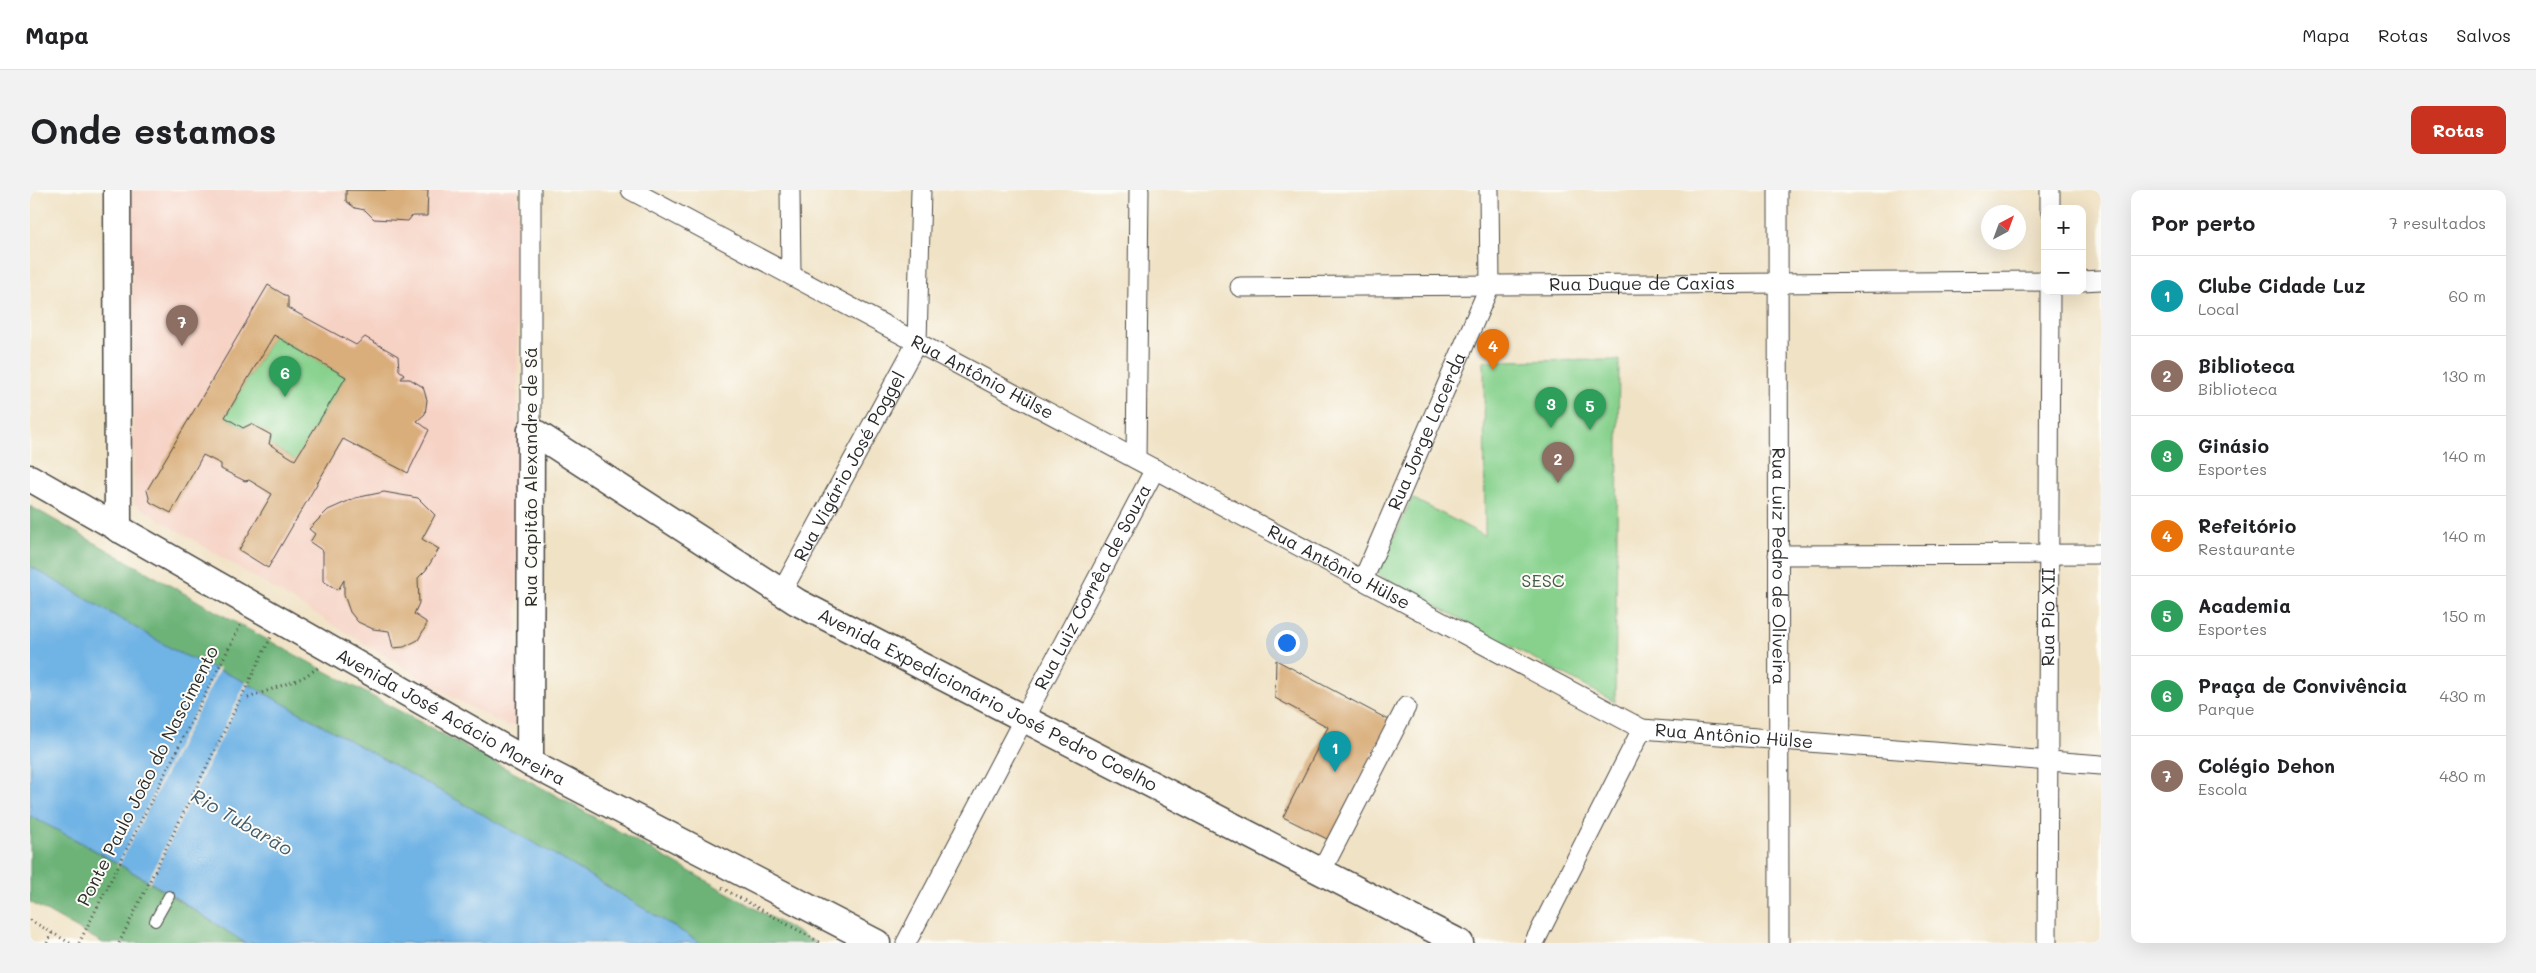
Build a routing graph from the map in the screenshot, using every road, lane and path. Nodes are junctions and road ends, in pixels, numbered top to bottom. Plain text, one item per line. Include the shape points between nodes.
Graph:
1 (117, 190) edge
2 (531, 190) edge
3 (631, 190) edge
4 (790, 190) edge
5 (920, 190) edge
6 (1139, 190) edge
7 (1489, 190) edge
8 (1778, 190) edge
9 (2050, 190) edge
10 (2050, 205) edge
11 (790, 275) junction
12 (2101, 280) edge
13 (2041, 281) edge
14 (2086, 281) edge
15 (1778, 283) junction
16 (1490, 285) junction
17 (1240, 287) dead end
18 (2050, 295) edge
19 (917, 342) junction
20 (531, 430) junction
21 (1136, 459) junction
22 (1155, 469) junction
23 (30, 478) edge
24 (118, 529) junction
25 (2049, 554) junction
26 (2101, 554) edge
27 (1778, 555) junction
28 (1363, 580) junction
29 (781, 592) junction
30 (243, 619) dead end
31 (270, 638) dead end
32 (321, 666) dead end
33 (248, 698) dead end
34 (1406, 707) dead end
35 (1024, 719) junction
36 (1642, 729) junction
37 (1779, 740) junction
38 (2048, 761) junction
39 (530, 763) junction
40 (2101, 765) edge
41 (1321, 872) junction
42 (169, 896) dead end
43 (30, 920) edge
44 (155, 921) dead end
45 (52, 933) junction
46 (47, 943) edge
47 (70, 943) edge
48 (79, 943) edge
49 (119, 943) edge
50 (877, 943) edge
51 (906, 943) edge
52 (1460, 943) edge
53 (1534, 943) edge
54 (1779, 943) edge
55 (2047, 943) edge

1 - 24 street
2 - 20 street, Rua Capitão Alexandre de Sá
3 - 11 street, Rua Antônio Hülse
4 - 11 street
5 - 19 street, Rua Vigário José Poggel
6 - 21 street, Rua Luiz Corrêa de Souza
7 - 16 street, Rua Jorge Lacerda
8 - 15 street, Rua Luiz Pedro de Oliveira
9 - 10 street
11 - 19 street, Rua Antônio Hülse
12 - 14 street
13 - 15 street, Rua Duque de Caxias
15 - 16 street, Rua Duque de Caxias
15 - 27 street, Rua Luiz Pedro de Oliveira
16 - 17 street, Rua Duque de Caxias
16 - 28 street, Rua Jorge Lacerda
18 - 25 street, Rua Pio XII
19 - 21 street, Rua Antônio Hülse
19 - 29 street, Rua Vigário José Poggel
20 - 29 street, Avenida Expedicionário José Pedro Coelho
20 - 39 street, Rua Capitão Alexandre de Sá
21 - 22 street, Rua Antônio Hülse
22 - 28 street, Rua Antônio Hülse
22 - 35 street, Rua Luiz Corrêa de Souza
23 - 24 street, Avenida José Acácio Moreira
24 - 39 street, Avenida José Acácio Moreira
25 - 26 street
25 - 27 street
25 - 38 street, Rua Pio XII
27 - 37 street, Rua Luiz Pedro de Oliveira
28 - 36 street, Rua Antônio Hülse
29 - 35 street, Avenida Expedicionário José Pedro Coelho
30 - 48 path, Ponte Paulo João do Nascimento
31 - 49 path
32 - 33 path via 302,678
34 - 41 street
35 - 41 street, Avenida Expedicionário José Pedro Coelho
35 - 51 street, Rua Luiz Corrêa de Souza
36 - 37 street, Rua Antônio Hülse
36 - 53 street
37 - 38 street, Rua Antônio Hülse
37 - 54 street, Rua Luiz Pedro de Oliveira
38 - 40 street, Rua Antônio Hülse
38 - 55 street, Rua Pio XII
39 - 50 street, Avenida José Acácio Moreira
41 - 52 street, Avenida Expedicionário José Pedro Coelho
42 - 44 lane
43 - 45 path
45 - 46 path
45 - 47 path

